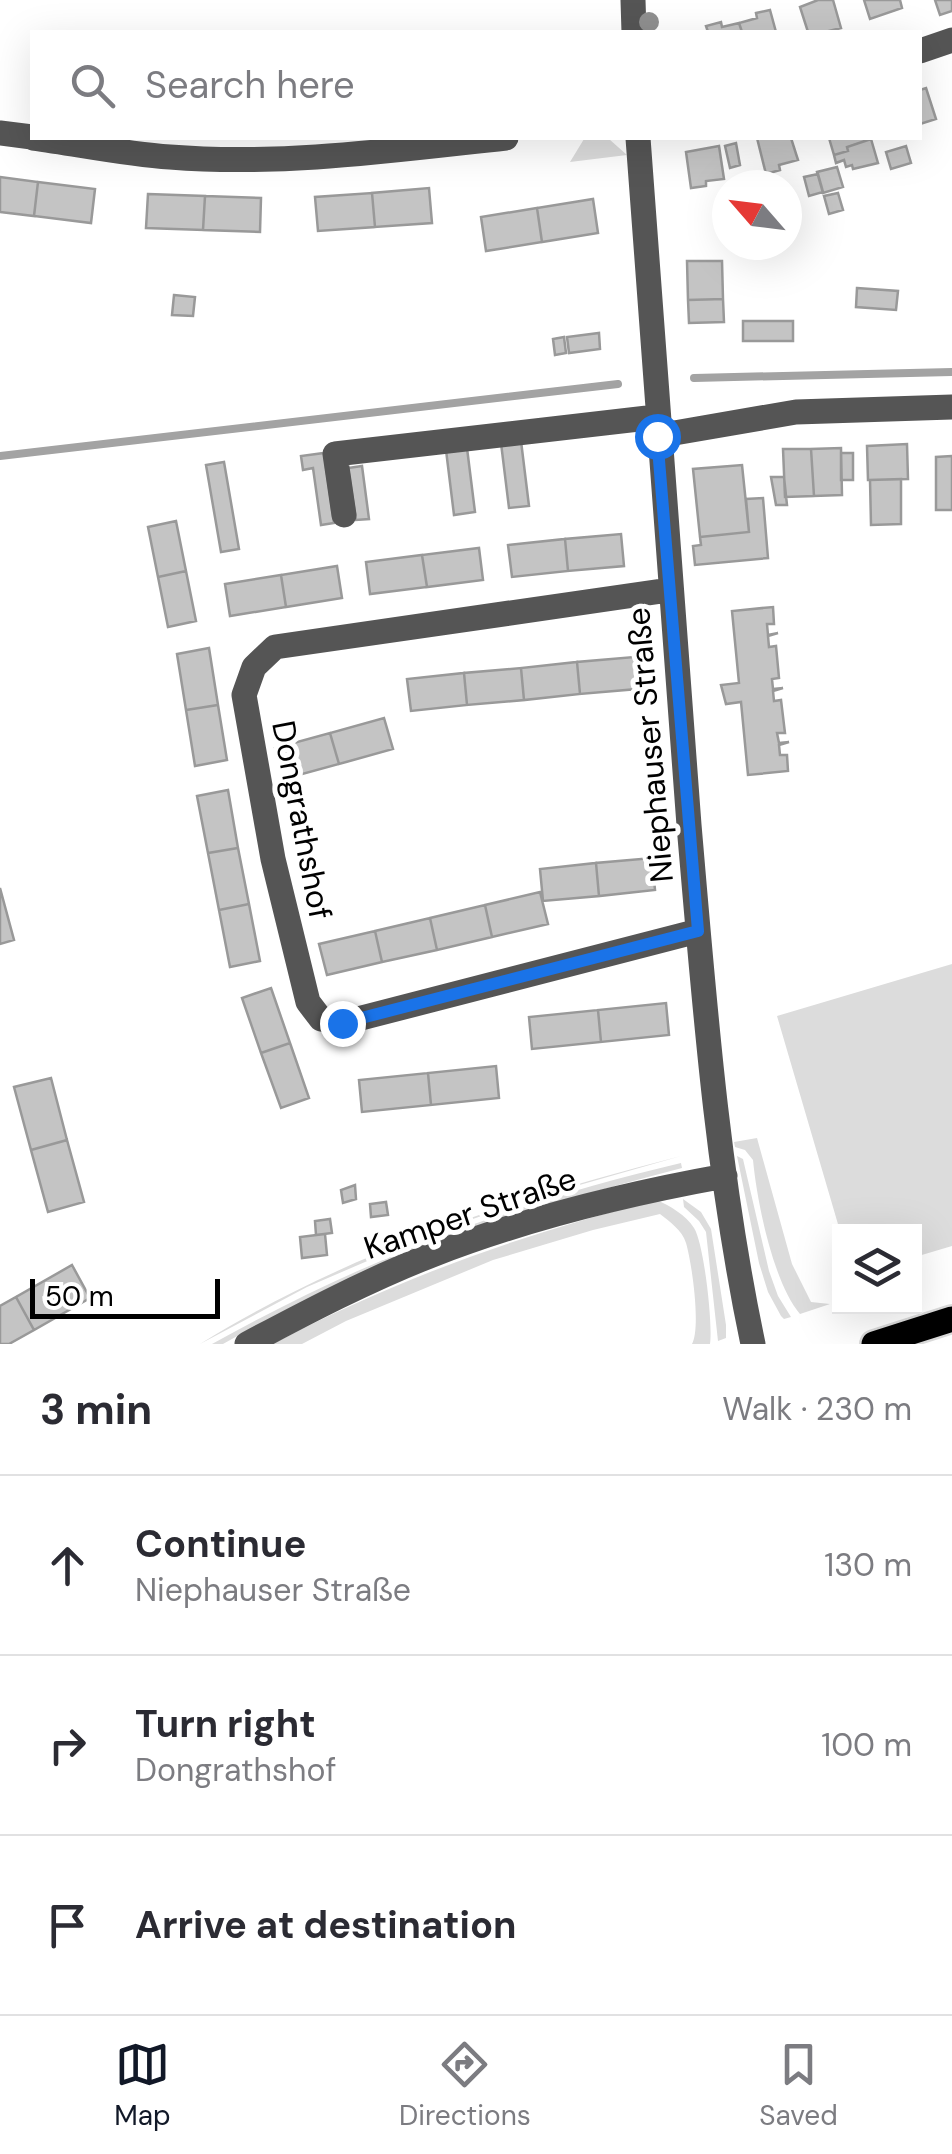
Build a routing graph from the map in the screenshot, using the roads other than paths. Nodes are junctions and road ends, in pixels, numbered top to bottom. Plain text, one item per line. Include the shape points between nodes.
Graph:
1 (633, 0) edge
2 (634, 30) edge
3 (952, 40) edge
4 (922, 50) edge
5 (0, 133) edge
6 (30, 138) edge
7 (47, 140) edge
8 (487, 140) edge
9 (638, 140) edge
10 (952, 407) edge
11 (656, 427) junction
12 (344, 514) dead end
13 (669, 590) junction
14 (698, 931) junction
15 (725, 1176) junction
16 (952, 1318) edge
17 (246, 1344) edge
18 (753, 1344) edge
19 (874, 1344) edge

1 - 2 street
3 - 4 street
5 - 6 street
7 - 8 street via 169,157 255,158
9 - 11 street, Niephauser Straße
10 - 11 street via 796,412
11 - 12 street via 335,454
11 - 13 street, Niephauser Straße
13 - 14 street, Niephauser Straße
13 - 14 street, Dongrathshof via 274,648 254,667 244,694 273,859 308,1002 322,1019 342,1023
14 - 15 street, Niephauser Straße
15 - 17 street, Kamper Straße via 628,1194 432,1255
15 - 18 street, Niephauser Straße
16 - 19 main road

